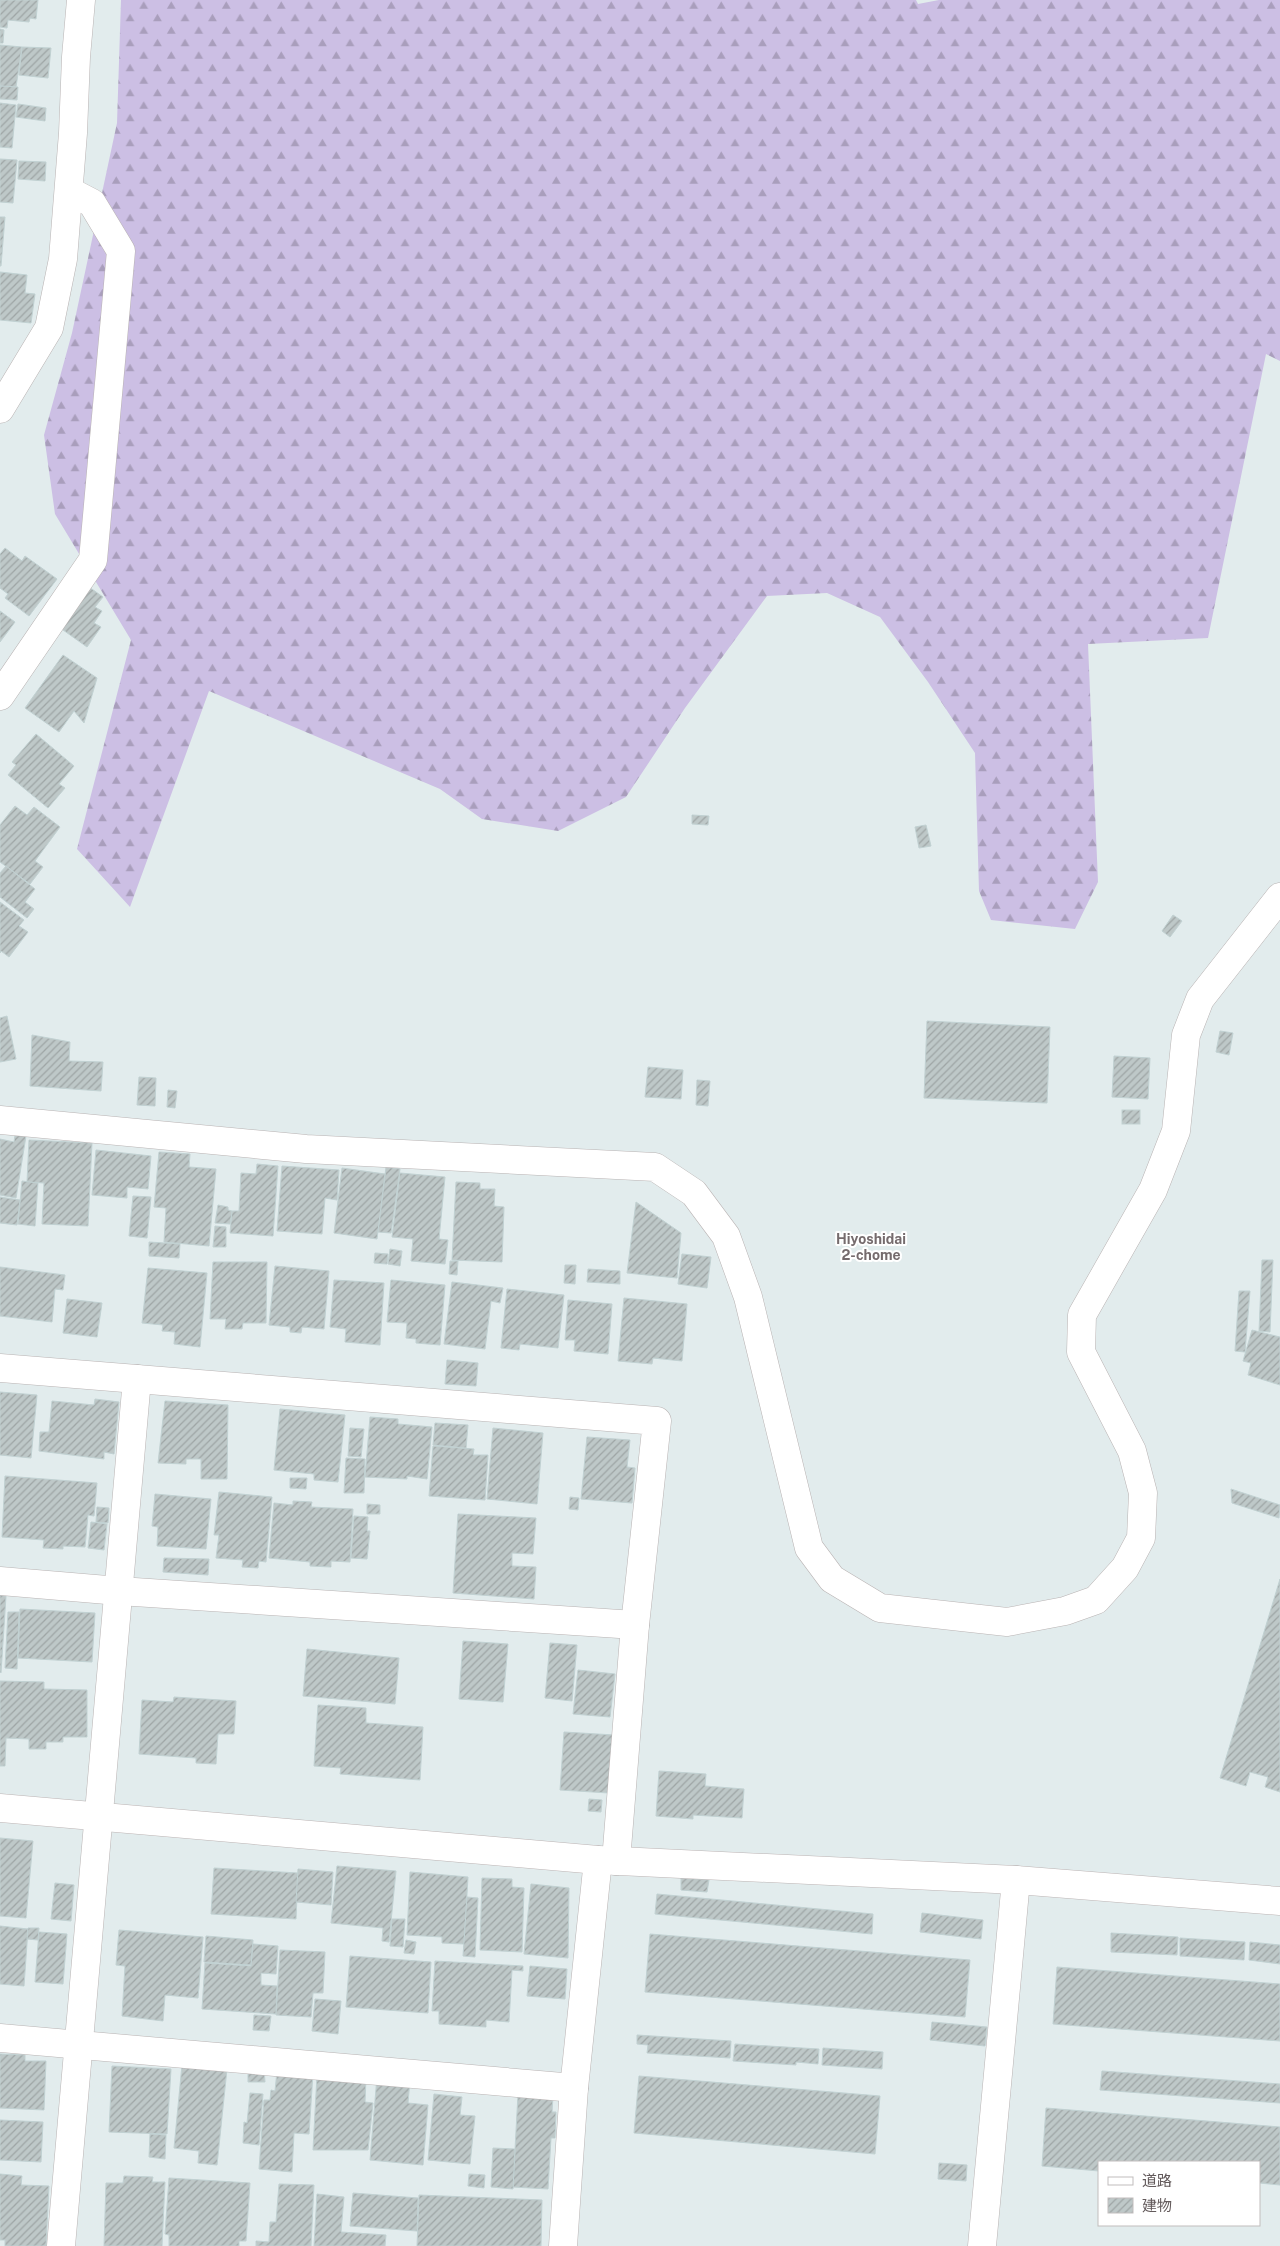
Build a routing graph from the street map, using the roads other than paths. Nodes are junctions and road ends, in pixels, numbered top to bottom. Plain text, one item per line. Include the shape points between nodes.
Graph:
1 (81, 0) edge
2 (69, 191) junction
3 (0, 409) edge
4 (0, 696) edge
5 (1280, 897) edge
6 (0, 1120) edge
7 (0, 1368) edge
8 (137, 1379) junction
9 (0, 1581) edge
10 (119, 1590) junction
11 (635, 1624) junction
12 (0, 1808) edge
13 (99, 1817) junction
14 (607, 1860) junction
15 (1016, 1880) junction
16 (1280, 1900) edge
17 (0, 2038) edge
18 (78, 2044) junction
19 (574, 2088) junction
20 (61, 2246) edge
21 (563, 2246) edge
22 (982, 2246) edge

1 - 2 street
2 - 3 street via 63,259 49,328
2 - 4 street via 92,203 121,251 93,560
5 - 6 street via 1200,999 1186,1035 1176,1131 1153,1190 1082,1316 1080,1352 1132,1450 1143,1493 1141,1538 1125,1568 1096,1600 1065,1612 1007,1622 880,1608 832,1579 809,1548 748,1297 726,1236 694,1193 655,1167 306,1149
7 - 8 street
8 - 10 street
8 - 11 street via 657,1421
9 - 10 street
10 - 11 street
10 - 13 street
11 - 14 street
12 - 13 street
13 - 14 street
13 - 18 street
14 - 15 street
14 - 19 street
15 - 16 street
15 - 22 street
17 - 18 street
18 - 19 street
18 - 20 street
19 - 21 street

